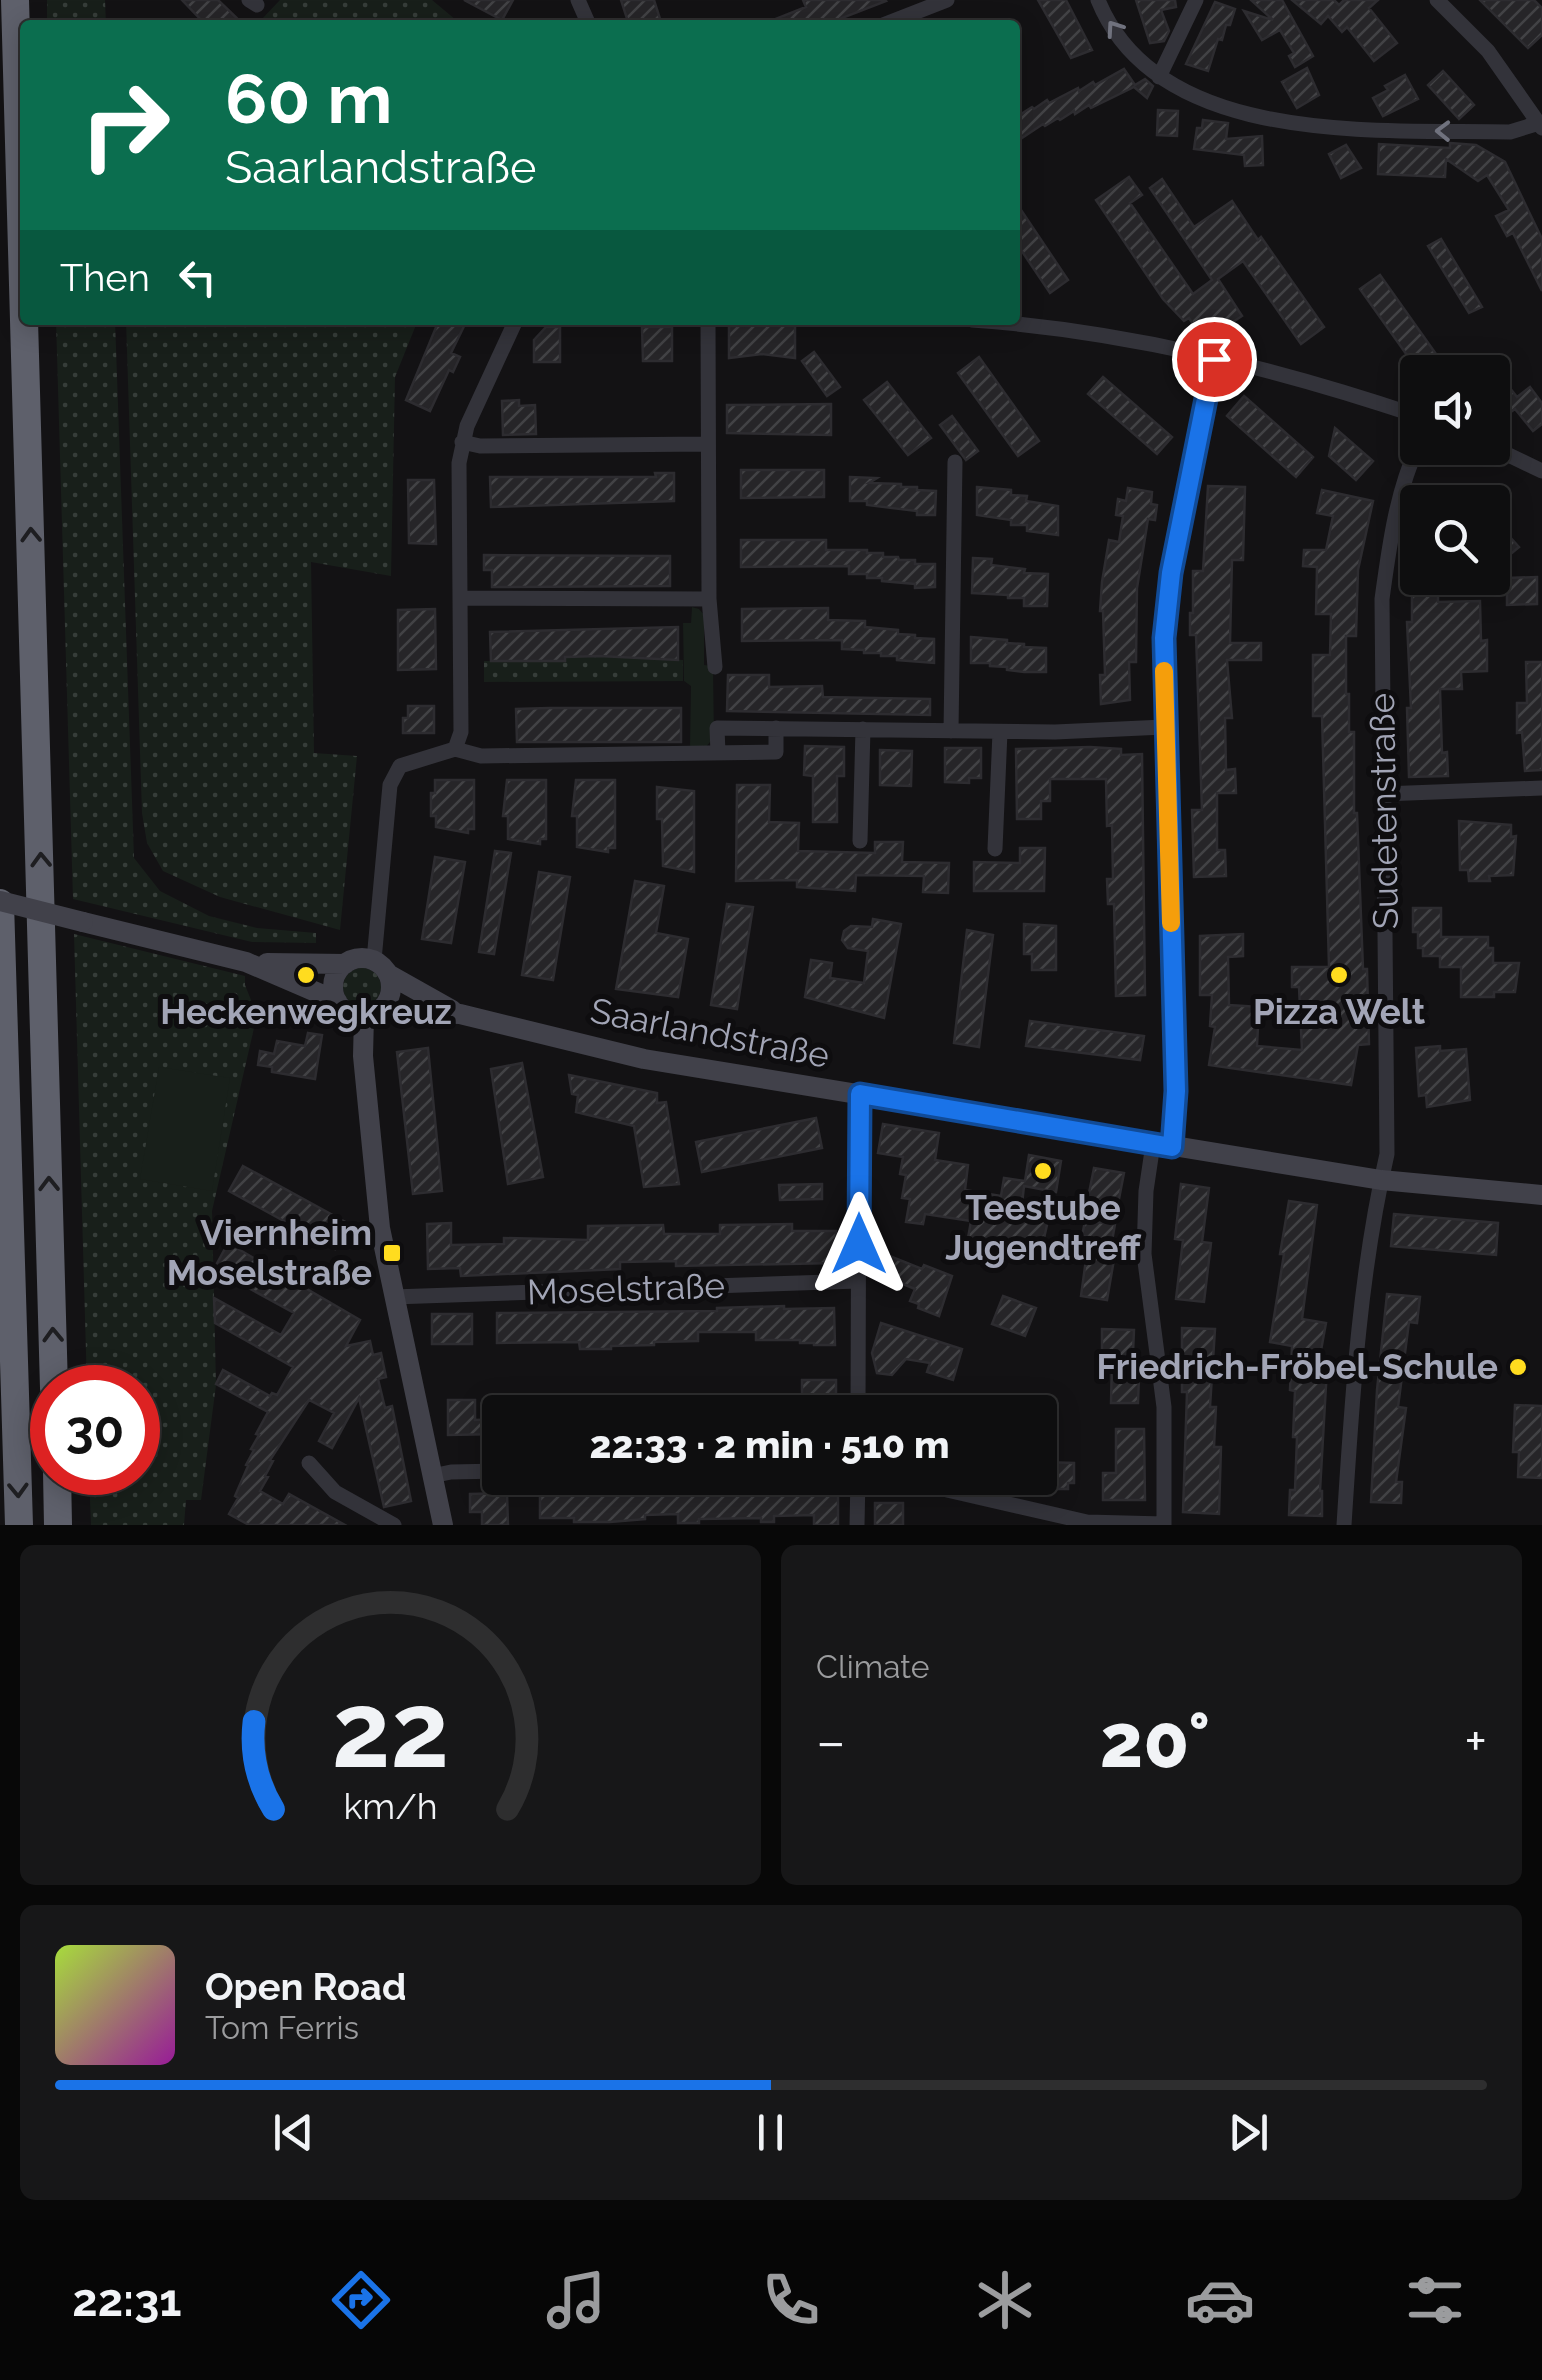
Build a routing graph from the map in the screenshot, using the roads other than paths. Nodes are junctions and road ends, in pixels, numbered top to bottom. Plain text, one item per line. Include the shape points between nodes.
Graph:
1 (15, 0) edge
2 (947, 0) edge
3 (1098, 0) edge
4 (1437, 0) edge
5 (1194, 1) edge
6 (897, 20) edge
7 (1160, 77) junction
8 (1540, 125) edge
9 (20, 178) edge
10 (24, 325) edge
11 (514, 325) edge
12 (708, 325) edge
13 (1020, 325) edge
14 (1214, 359) junction
15 (1400, 410) edge
16 (462, 442) junction
17 (708, 444) junction
18 (1510, 455) edge
19 (955, 462) dead end
20 (1409, 465) edge
21 (1542, 470) edge
22 (460, 598) junction
23 (709, 599) junction
24 (716, 667) dead end
25 (1164, 727) junction
26 (776, 728) junction
27 (863, 729) junction
28 (951, 732) junction
29 (1000, 732) junction
30 (454, 748) junction
31 (718, 753) junction
32 (1542, 788) edge
33 (1383, 794) junction
34 (860, 841) dead end
35 (995, 849) dead end
36 (0, 902) edge
37 (246, 962) junction
38 (345, 964) junction
39 (381, 967) junction
40 (337, 1001) junction
41 (370, 1014) junction
42 (460, 1014) junction
43 (860, 1094) junction
44 (1163, 1145) junction
45 (1381, 1180) junction
46 (1542, 1195) edge
47 (858, 1281) junction
48 (393, 1296) junction
49 (53, 1365) edge
50 (858, 1395) edge
51 (309, 1463) dead end
52 (482, 1471) edge
53 (432, 1476) junction
54 (57, 1495) edge
55 (858, 1495) edge
56 (969, 1495) edge
57 (1164, 1524) edge
58 (19, 1525) edge
59 (58, 1525) edge
60 (394, 1525) edge
61 (443, 1525) edge
62 (857, 1525) edge
63 (1344, 1525) edge

9 -> 1 highway
2 - 6 street
7 -> 3 street via 1130,51
4 - 8 street via 1488,51
5 - 7 street
8 -> 7 street via 1510,132 1322,128 1242,112
49 -> 10 highway
11 - 16 street
12 - 17 street
13 - 14 street via 1108,334
14 - 15 street
14 - 25 street via 1171,573
16 - 17 street
16 - 22 street
17 - 23 street
18 - 21 street
19 - 28 street
20 - 33 street, Sudetenstraße via 1382,599
22 - 23 street
22 - 30 street via 461,732
23 - 24 street
25 - 29 street
25 - 44 street via 1176,1103
26 - 27 street
26 - 31 street via 776,752
26 - 31 street via 718,728
27 - 28 street
27 - 34 street
28 - 29 street
29 - 35 street
30 - 31 street via 481,756
30 - 39 street via 400,766 390,785
32 - 33 street
33 - 45 street, Sudetenstraße via 1388,1074
36 - 37 street, bridge
36 -> 58 highway
37 - 38 street
37 - 40 street
38 - 39 street via 360,958
38 - 40 street via 334,981
39 - 41 street via 390,995
39 - 42 street, Saarlandstraße
40 - 41 street via 348,1012
41 - 42 street, Saarlandstraße
41 - 48 street via 363,1056
42 - 43 street, Saarlandstraße via 644,1058
43 - 44 street, Saarlandstraße
43 - 47 street
44 - 45 street, Saarlandstraße
44 - 57 street via 1146,1191 1144,1254 1164,1407
45 - 46 street, Saarlandstraße
45 - 63 street, Sudetenstraße via 1355,1362
47 - 48 street, Moselstraße
47 - 50 street
48 - 53 street
51 - 60 street via 334,1492
52 - 53 street
53 - 61 street
54 - 59 highway
55 - 62 street
56 - 57 street via 1087,1522

